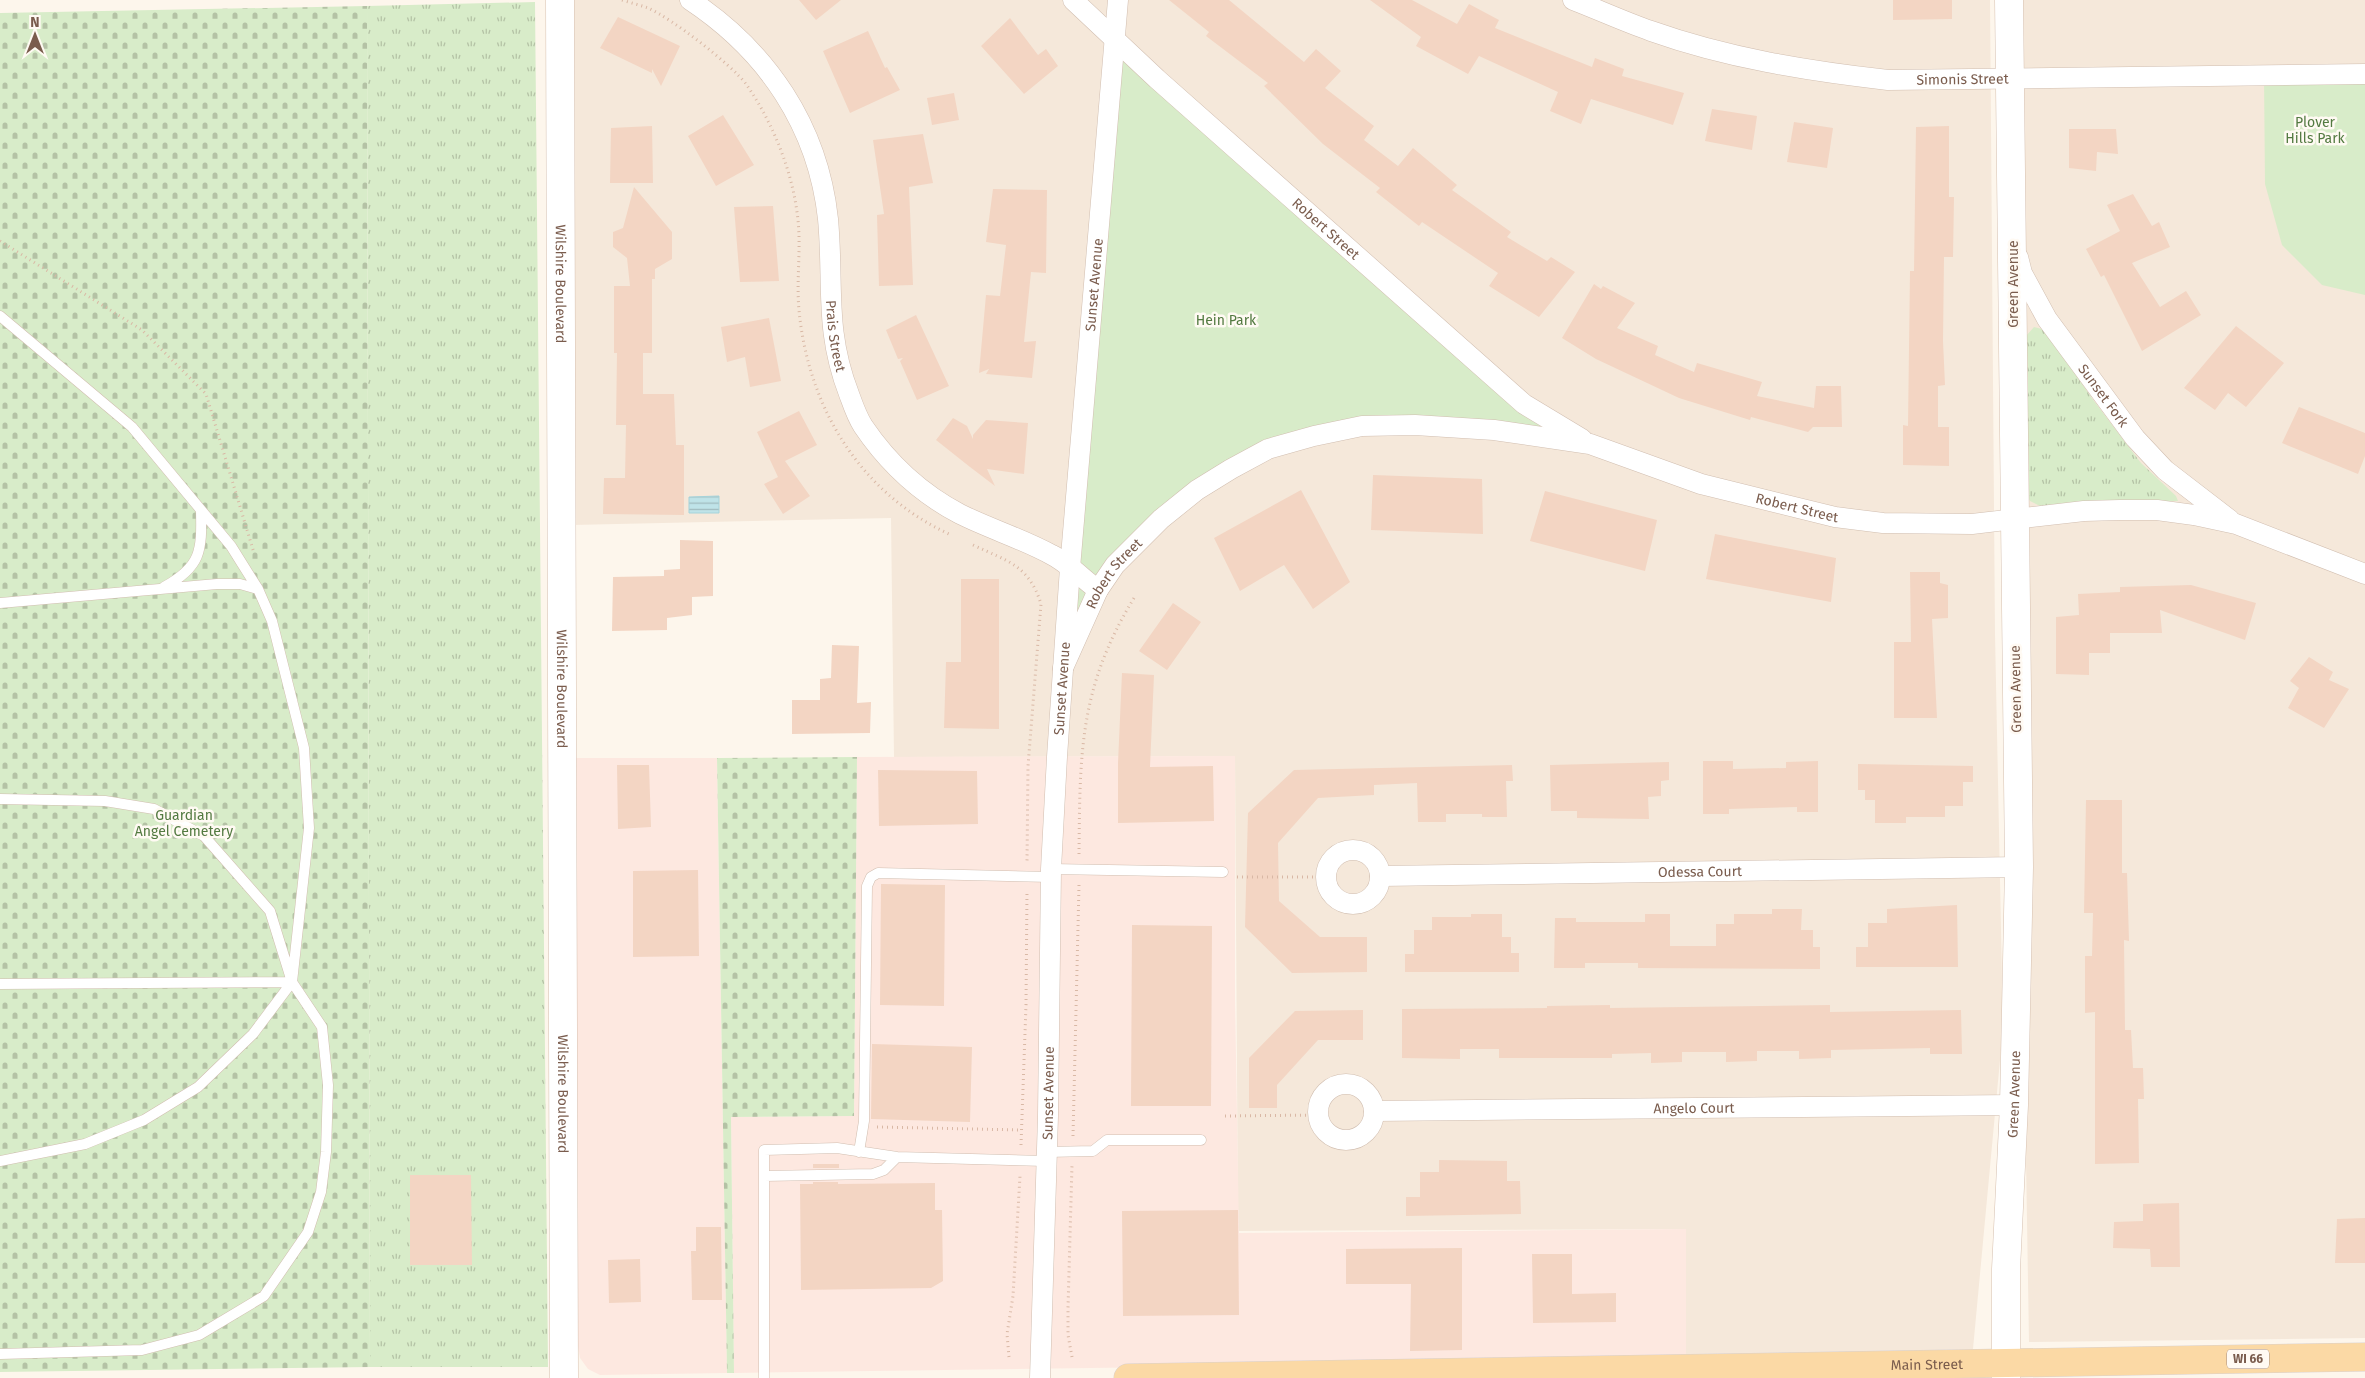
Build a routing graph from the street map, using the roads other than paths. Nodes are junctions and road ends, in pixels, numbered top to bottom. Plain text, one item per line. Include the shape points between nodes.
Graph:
1 (560, 0) edge
2 (690, 0) edge
3 (1073, 0) edge
4 (1118, 0) edge
5 (1573, 0) edge
6 (2010, 0) edge
7 (1114, 37) junction
8 (2365, 74) edge
9 (2011, 77) junction
10 (2013, 236) junction
11 (0, 316) edge
12 (1590, 444) junction
13 (201, 511) junction
14 (2014, 520) junction
15 (2236, 524) junction
16 (1070, 568) junction
17 (2365, 574) edge
18 (161, 589) junction
19 (258, 589) junction
20 (1098, 590) junction
21 (0, 604) edge
22 (1063, 668) junction
23 (0, 799) edge
24 (2018, 867) junction
25 (1223, 872) dead end
26 (1051, 873) junction
27 (1380, 876) junction
28 (292, 982) junction
29 (0, 984) edge
30 (2014, 1105) junction
31 (1374, 1111) junction
32 (1201, 1140) dead end
33 (859, 1152) junction
34 (1046, 1156) junction
35 (897, 1157) junction
36 (0, 1161) edge
37 (764, 1176) junction
38 (0, 1354) edge
39 (2365, 1357) edge
40 (2006, 1371) edge
41 (1652, 1374) edge
42 (1301, 1377) edge
43 (564, 1378) edge
44 (764, 1378) edge
45 (1040, 1378) edge
46 (1128, 1378) edge

1 - 43 street, Wilshire Boulevard
2 - 16 street, Prais Street via 727,26 775,78 810,142 821,178 828,219 831,325 837,360 861,425 902,474 930,495 959,514 1053,555
3 - 7 street, Robert Street
4 - 7 street, Sunset Avenue
5 - 9 street, Simonis Street via 1651,32 1728,54 1813,72 1888,80
6 - 9 street, Green Avenue
7 - 12 street, Robert Street via 1157,79 1524,404
7 - 16 street, Sunset Avenue
8 - 9 street, Simonis Street
9 - 10 street, Green Avenue
10 - 14 street, Green Avenue
10 - 15 street, Sunset Fork via 2022,273 2047,319 2135,438 2165,470
11 - 13 lane via 132,428
12 - 14 street, Robert Street via 1701,484 1835,517 1931,525
12 - 20 street, Robert Street via 1494,430 1415,425 1362,426 1268,449 1197,490 1161,519 1115,565
13 - 18 lane via 202,540 196,561 184,576
13 - 19 lane via 231,546
14 - 15 street, Sunset Fork via 2084,511 2157,510
14 - 24 street, Green Avenue
15 - 17 street, Sunset Fork
16 - 20 street, Prais Street
16 - 22 street, Sunset Avenue
18 - 19 lane via 217,584 240,584
18 - 21 lane
19 - 28 lane via 272,621 304,748 309,828
20 - 22 street, Robert Street
22 - 26 street, Sunset Avenue
23 - 28 lane via 105,801 154,810 204,836 270,911
24 - 27 street, Odessa Court
24 - 30 street, Green Avenue
25 - 26 lane via 1079,870
26 - 33 lane via 1027,877 878,873 871,877 867,886 863,1126
26 - 34 street, Sunset Avenue
27 - 27 street via 1376,892 1354,904 1345,903 1331,893 1326,877 1333,860 1348,850 1358,850 1373,859
28 - 29 lane
28 - 36 lane via 253,1034 198,1087 144,1120 85,1144
28 - 38 lane via 322,1027 328,1085 326,1152 321,1192 308,1232 264,1296 199,1335 142,1350
30 - 31 street, Angelo Court
30 - 40 street, Green Avenue via 2006,1269
31 - 31 street via 1362,1135 1344,1140 1327,1133 1318,1115 1321,1099 1327,1092 1343,1085 1352,1085 1367,1094
32 - 34 lane via 1107,1140 1093,1151
33 - 35 lane
33 - 37 lane via 837,1148 764,1150
34 - 35 lane via 1020,1161
34 - 45 street, Sunset Avenue
35 - 37 lane via 884,1170 873,1174
37 - 44 lane
39 - 40 main road, Main Street / WI 66
40 - 41 main road, Main Street / WI 66
41 - 42 main road, Main Street / WI 66
42 - 46 main road, Main Street / WI 66

